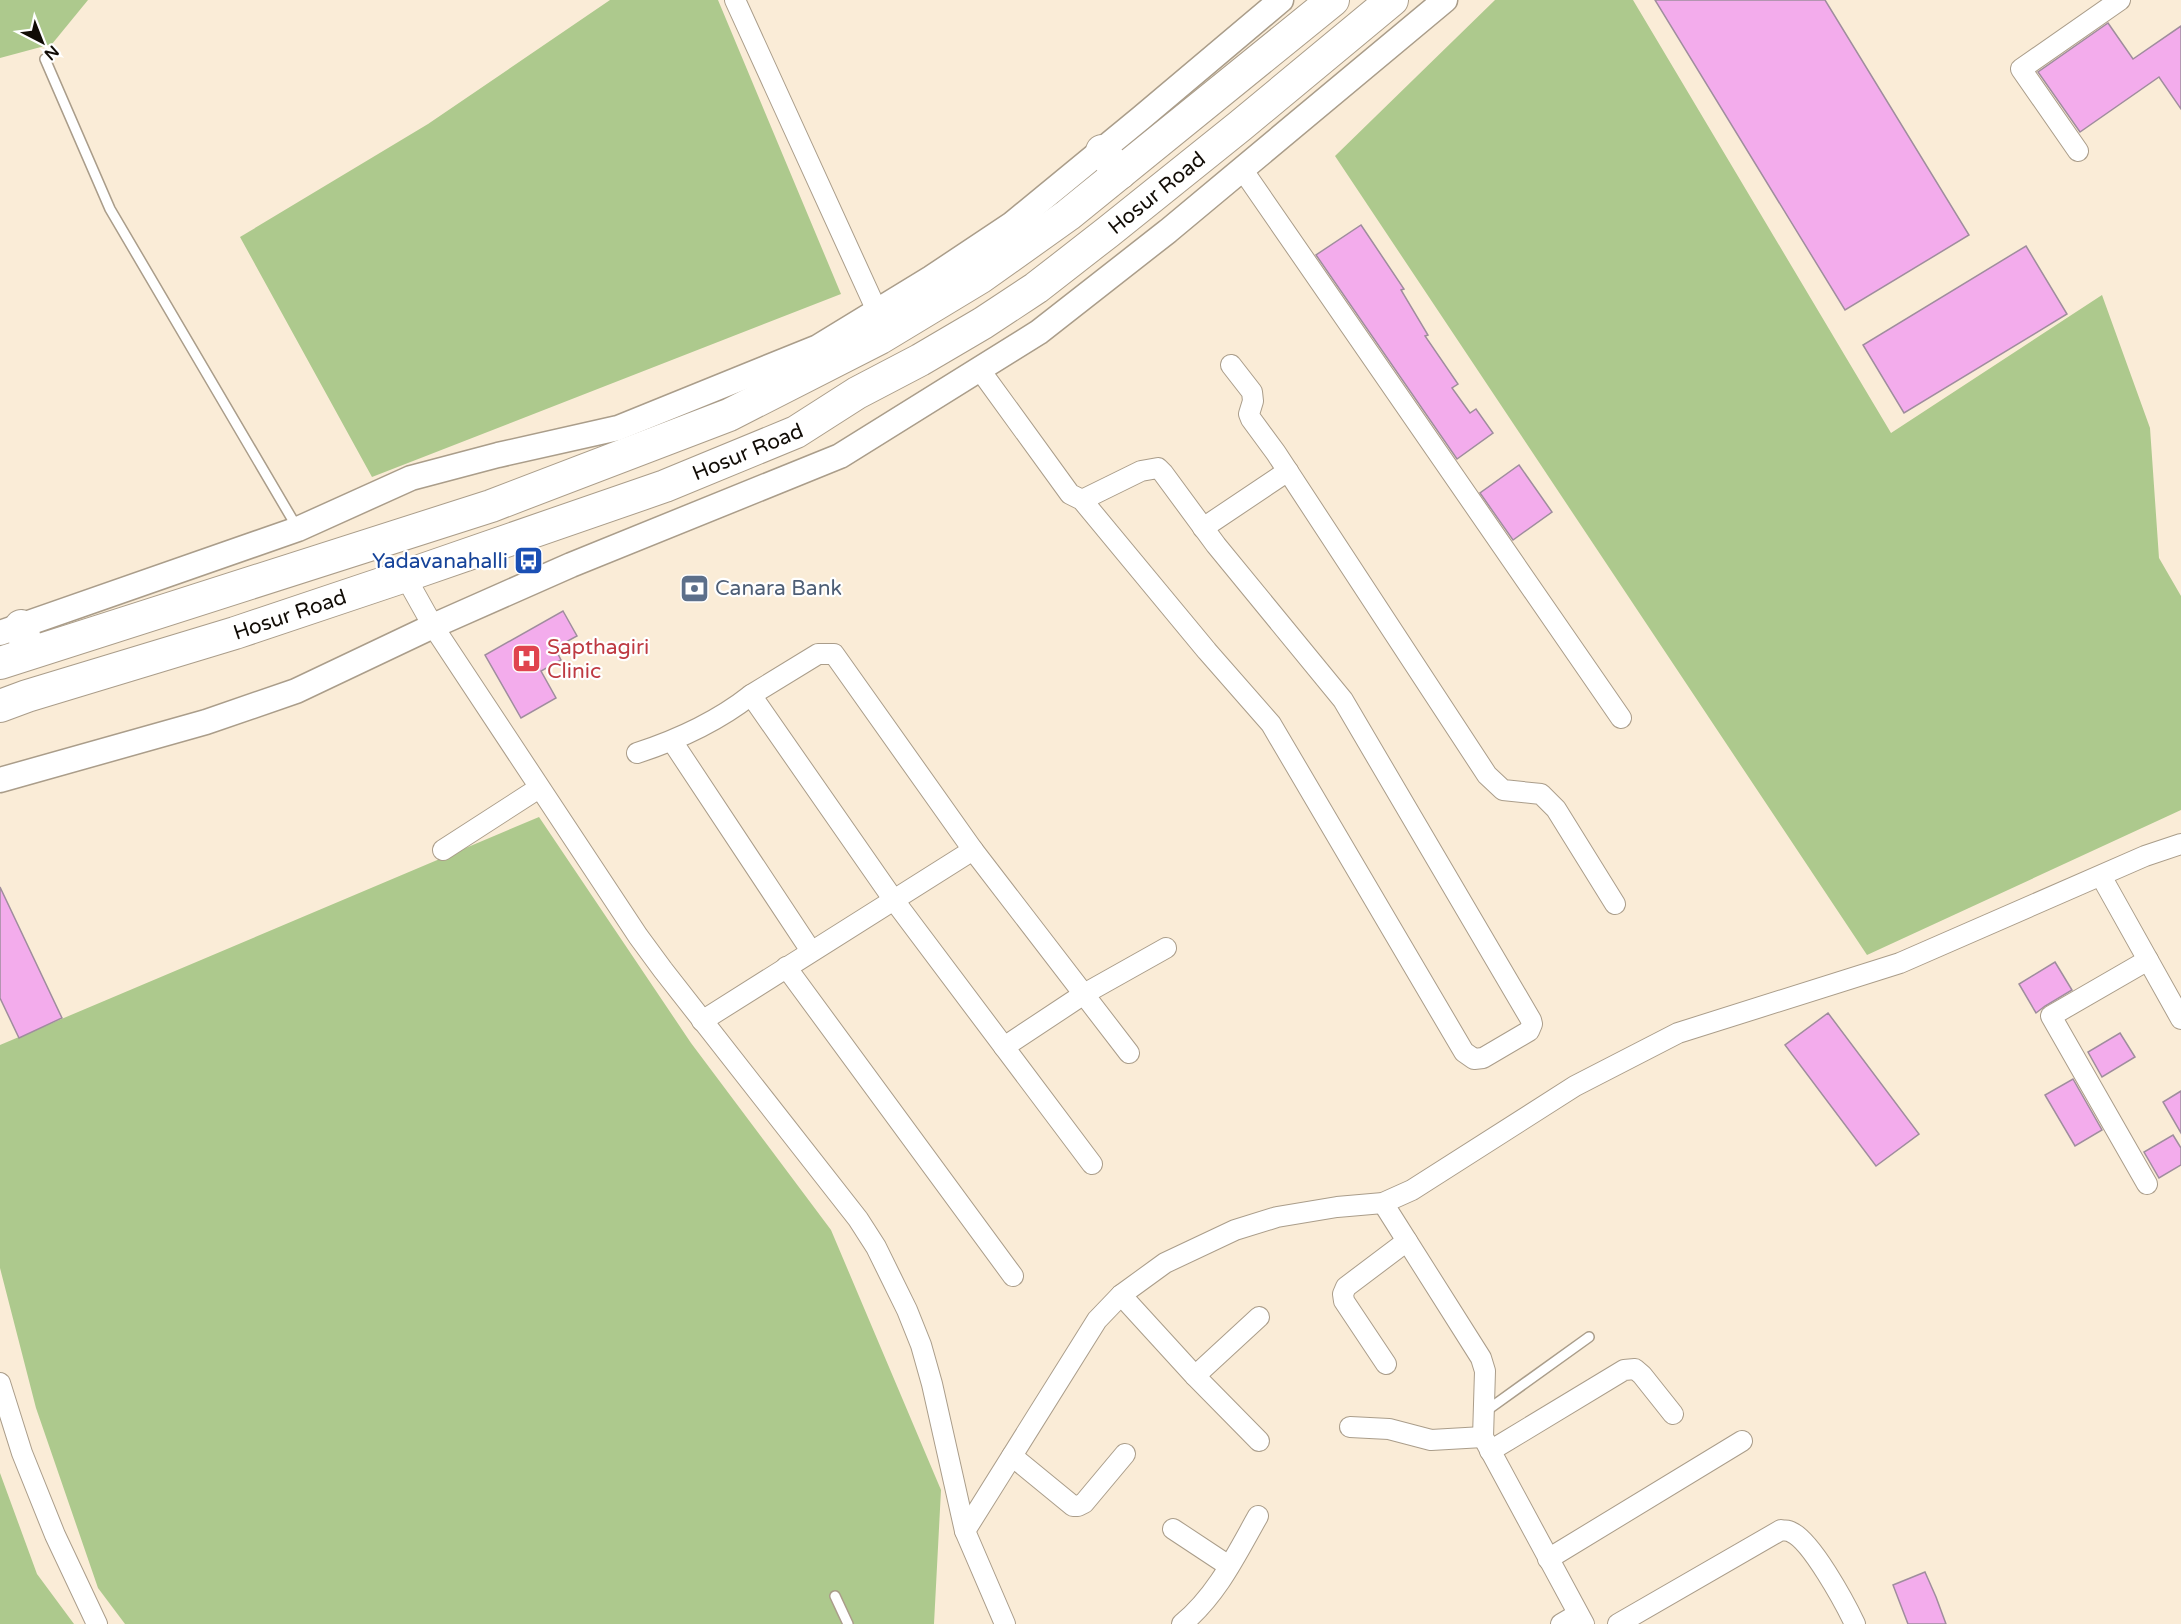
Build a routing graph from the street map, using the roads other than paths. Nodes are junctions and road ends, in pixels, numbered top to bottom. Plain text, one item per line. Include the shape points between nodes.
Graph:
1 (735, 0) edge
2 (1281, 0) edge
3 (1333, 0) edge
4 (1392, 0) edge
5 (1445, 0) edge
6 (2120, 0) edge
7 (45, 59) dead end
8 (2078, 151) dead end
9 (1111, 162) junction
10 (1242, 169) junction
11 (877, 311) junction
12 (1231, 365) dead end
13 (980, 370) junction
14 (1288, 471) junction
15 (1082, 500) junction
16 (1203, 528) junction
17 (298, 529) junction
18 (405, 576) junction
19 (433, 626) junction
20 (12, 644) edge
21 (751, 694) junction
22 (0, 706) edge
23 (1621, 718) dead end
24 (672, 741) junction
25 (637, 753) dead end
26 (0, 780) edge
27 (539, 788) junction
28 (2181, 844) edge
29 (443, 850) dead end
30 (973, 850) junction
31 (2101, 876) junction
32 (893, 899) junction
33 (1615, 904) dead end
34 (1166, 948) dead end
35 (812, 951) junction
36 (2148, 960) junction
37 (786, 968) junction
38 (1084, 994) junction
39 (2181, 1018) edge
40 (702, 1021) junction
41 (1004, 1047) junction
42 (1129, 1053) dead end
43 (1092, 1164) dead end
44 (2147, 1184) dead end
45 (1383, 1203) junction
46 (1407, 1241) junction
47 (1013, 1276) dead end
48 (1121, 1295) junction
49 (1259, 1317) dead end
50 (1588, 1337) dead end
51 (1386, 1364) dead end
52 (1195, 1376) junction
53 (0, 1383) edge
54 (1484, 1413) junction
55 (1673, 1414) dead end
56 (1350, 1427) dead end
57 (1259, 1441) dead end
58 (1742, 1442) dead end
59 (1486, 1444) junction
60 (1125, 1454) dead end
61 (1012, 1456) junction
62 (1258, 1516) dead end
63 (1173, 1529) dead end
64 (965, 1531) junction
65 (1548, 1559) junction
66 (1229, 1566) junction
67 (835, 1596) dead end
68 (1574, 1621) edge
69 (97, 1624) edge
70 (848, 1624) edge
71 (1005, 1624) edge
72 (1182, 1624) edge
73 (1618, 1624) edge
74 (1855, 1624) edge

1 - 11 street
2 - 9 street
3 - 9 highway, Hosur Road
4 - 18 highway, Hosur Road via 1036,288 920,360 857,393 796,432 665,486
5 - 10 street
6 - 8 street via 2021,69
7 - 17 lane via 110,209
9 - 11 street
9 - 20 highway, Hosur Road via 1068,215 981,277 880,338 729,415 491,506
10 - 13 street via 1039,332
10 - 23 street
11 - 17 street via 818,347 618,428 411,478
12 - 14 street via 1252,392 1251,419
13 - 15 street via 1070,494
13 - 19 street via 840,456 571,565
14 - 16 street
14 - 33 street via 1487,775 1503,789 1540,794 1556,809
15 - 16 street via 1142,471 1158,468
15 - 16 street via 1271,724 1464,1052 1474,1059 1483,1058 1529,1031 1531,1020 1343,700
17 - 20 street
18 - 19 street
18 - 22 highway, Hosur Road
19 - 26 street via 296,691 206,722
19 - 27 street
21 - 24 street
21 - 30 street via 818,654 834,654
21 - 32 street
24 - 25 street
24 - 35 street
27 - 29 street
27 - 40 street via 638,936
28 - 31 street
30 - 32 street
30 - 38 street
31 - 36 street
31 - 45 street via 1900,963 1678,1033 1575,1086 1412,1190
32 - 35 street
32 - 41 street
34 - 38 street
35 - 37 street
36 - 39 street
36 - 44 street via 2051,1016
37 - 40 street
37 - 47 street
38 - 41 street
38 - 42 street
40 - 64 street via 876,1247 921,1345
41 - 43 street
45 - 46 street
45 - 48 street via 1278,1217 1235,1230 1165,1263
46 - 51 street via 1346,1287 1343,1294
46 - 54 street via 1481,1358 1485,1371
48 - 52 street
48 - 61 street via 1097,1320
49 - 52 street
50 - 54 lane
52 - 57 street
53 - 69 street via 22,1453
54 - 59 street
55 - 59 street via 1642,1375 1635,1369 1624,1370
56 - 59 street
58 - 65 street
59 - 65 street
60 - 61 street via 1078,1506 1073,1506
61 - 64 street
62 - 66 street
63 - 66 street
64 - 71 street
65 - 68 street
66 - 72 street via 1198,1610
67 - 70 lane
73 - 74 street via 1781,1530 1802,1541 1824,1569

